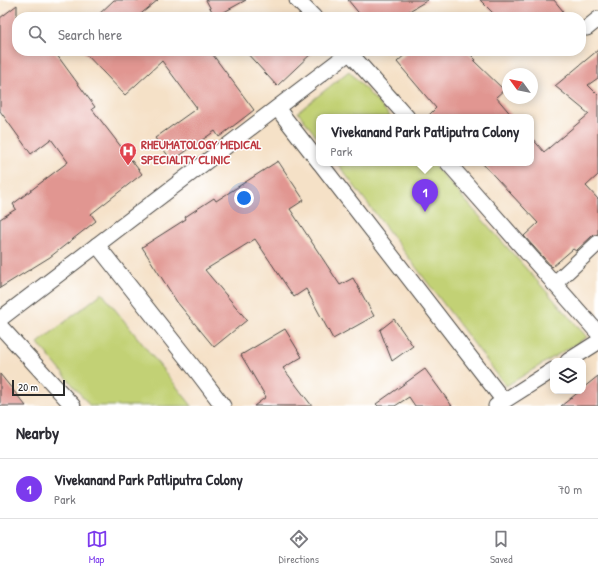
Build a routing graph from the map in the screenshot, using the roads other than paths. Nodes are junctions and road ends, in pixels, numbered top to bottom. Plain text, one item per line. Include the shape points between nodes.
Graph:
1 (297, 0) edge
2 (309, 12) edge
3 (344, 56) edge
4 (353, 56) edge
5 (277, 108) junction
6 (404, 114) edge
7 (316, 159) edge
8 (321, 166) edge
9 (451, 166) edge
10 (598, 243) edge
11 (97, 245) junction
12 (554, 284) junction
13 (0, 319) edge
14 (0, 326) edge
15 (598, 333) edge
16 (598, 342) edge
17 (573, 358) edge
18 (550, 372) edge
19 (500, 403) edge
20 (73, 406) edge
21 (223, 406) edge

1 - 2 street
3 - 5 street
4 - 6 street
5 - 7 street
5 - 11 street
8 - 19 street
9 - 12 street
10 - 12 street
11 - 13 street
11 - 21 street
12 - 15 street
14 - 20 street
16 - 17 street
18 - 19 street

